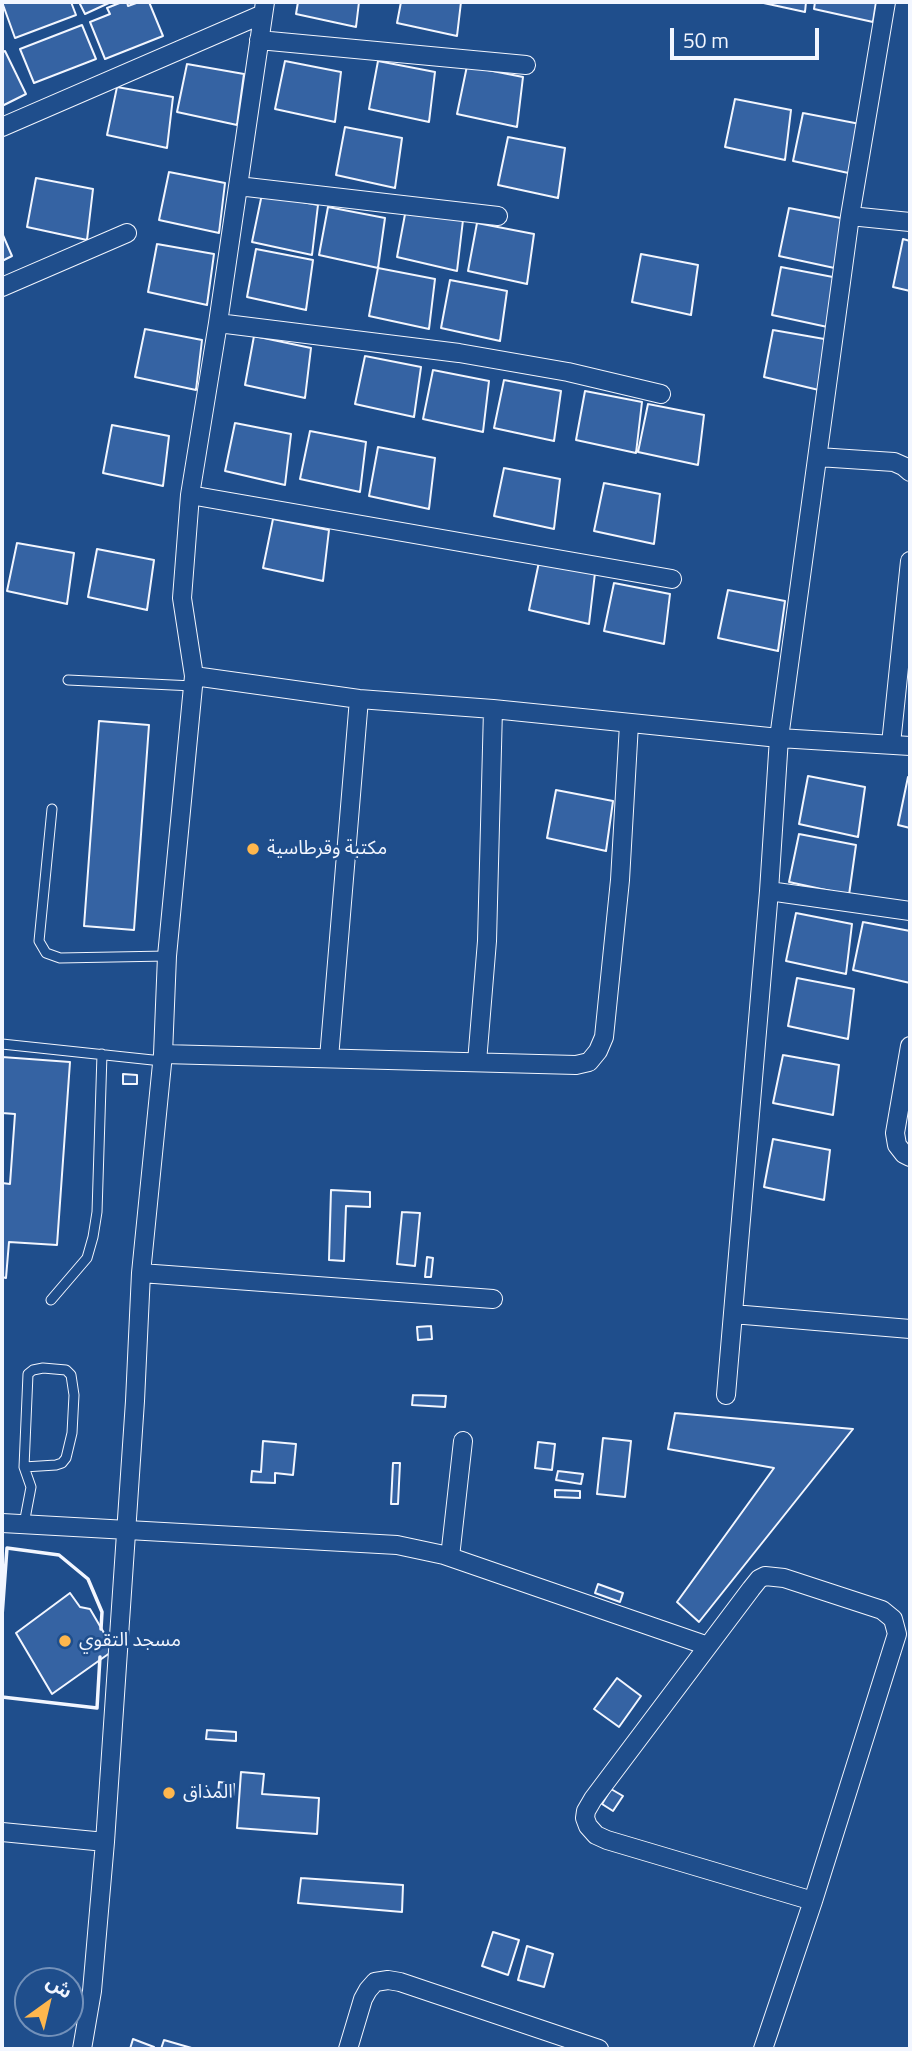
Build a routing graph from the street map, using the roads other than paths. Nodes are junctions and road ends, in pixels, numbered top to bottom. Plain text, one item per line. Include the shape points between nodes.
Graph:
1 (886, 2) edge
2 (264, 8) edge
3 (259, 40) junction
4 (526, 65) dead end
5 (2, 127) edge
6 (238, 186) junction
7 (498, 216) dead end
8 (850, 216) junction
9 (910, 222) edge
10 (127, 233) dead end
11 (2, 287) edge
12 (218, 323) junction
13 (661, 394) dead end
14 (818, 457) junction
15 (910, 472) edge
16 (190, 495) junction
17 (910, 561) edge
18 (672, 579) dead end
19 (68, 680) dead end
20 (193, 681) junction
21 (359, 699) junction
22 (493, 709) junction
23 (629, 724) junction
24 (779, 738) junction
25 (891, 744) junction
26 (910, 746) edge
27 (52, 809) dead end
28 (769, 891) junction
29 (910, 911) edge
30 (167, 956) junction
31 (2, 1044) edge
32 (910, 1046) edge
33 (102, 1054) junction
34 (162, 1057) junction
35 (329, 1058) junction
36 (477, 1062) junction
37 (910, 1157) edge
38 (141, 1273) junction
39 (493, 1299) dead end
40 (51, 1300) dead end
41 (733, 1314) junction
42 (910, 1329) edge
43 (726, 1395) dead end
44 (463, 1441) dead end
45 (24, 1467) junction
46 (2, 1523) edge
47 (24, 1524) junction
48 (127, 1530) junction
49 (450, 1557) junction
50 (708, 1646) junction
51 (2, 1832) edge
52 (104, 1842) junction
53 (813, 1901) junction
54 (568, 2044) edge
55 (82, 2049) edge
56 (348, 2049) edge
57 (599, 2049) edge
58 (763, 2049) edge

1 - 8 street
2 - 3 street
2 - 5 street
3 - 4 street
3 - 6 street
6 - 7 street
6 - 12 street
8 - 9 street
8 - 14 street
10 - 11 street
12 - 13 street via 459,353
12 - 16 street
14 - 15 street via 894,462
14 - 24 street
16 - 18 street
16 - 20 street via 182,598
17 - 25 street
19 - 20 lane
20 - 21 street
20 - 30 street
21 - 22 street
21 - 35 street
22 - 23 street
22 - 36 street via 487,942
23 - 24 street
23 - 36 street via 619,893 604,1037 598,1051 589,1062 576,1065
24 - 25 street
24 - 28 street
25 - 26 street
27 - 30 lane via 39,941 46,953 60,958
28 - 29 street
28 - 41 street
30 - 34 street
31 - 33 lane
32 - 37 street via 895,1133 897,1144
33 - 34 lane
33 - 40 lane via 93,1237 87,1258
34 - 35 street
34 - 38 street
35 - 36 street
38 - 39 street
38 - 48 street
41 - 42 street
41 - 43 street
44 - 49 street
45 - 45 lane via 28,1374 43,1368 66,1370 74,1395 66,1458 56,1465
45 - 47 lane via 31,1487
46 - 47 street
47 - 48 street
48 - 49 street via 397,1545
48 - 52 street
49 - 50 street
50 - 53 street via 593,1799 586,1811 588,1826 607,1840
50 - 53 street via 765,1576 882,1610 895,1623 896,1642
51 - 52 street
52 - 55 street via 92,1991
53 - 58 street
54 - 56 street via 388,1980 375,1982 368,1990
54 - 57 street

